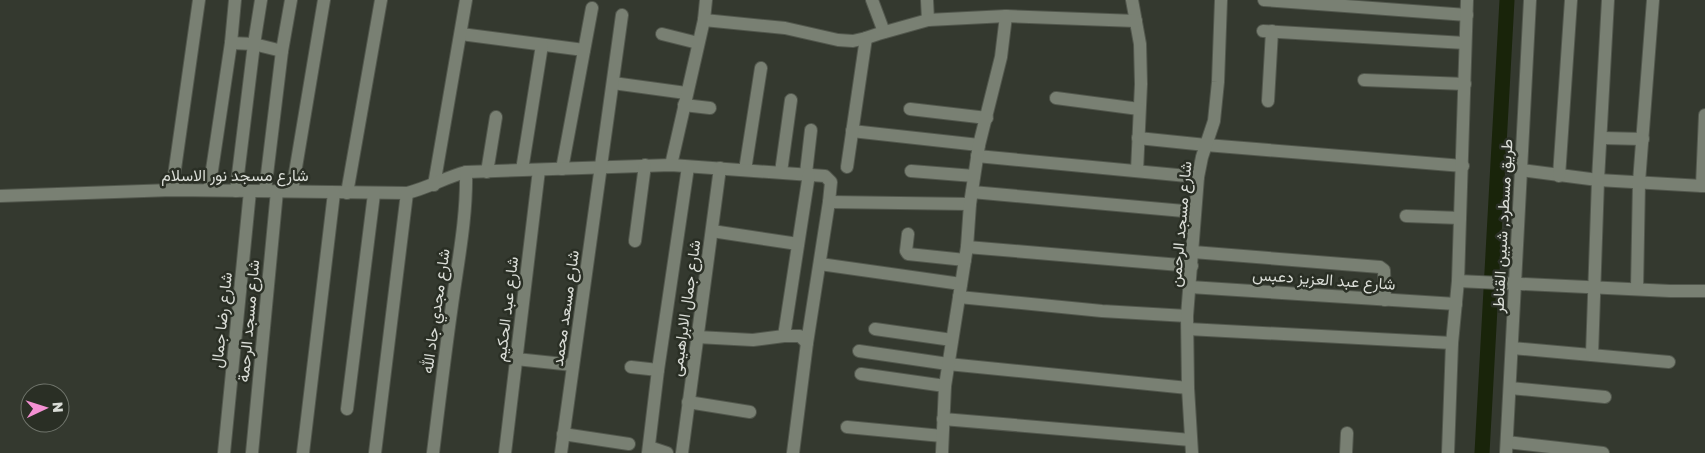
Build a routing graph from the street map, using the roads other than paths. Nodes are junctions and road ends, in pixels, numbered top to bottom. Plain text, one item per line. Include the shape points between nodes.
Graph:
1 (199, 0) edge
2 (235, 0) edge
3 (261, 0) edge
4 (291, 0) edge
5 (324, 0) edge
6 (381, 0) edge
7 (466, 0) edge
8 (704, 0) edge
9 (872, 0) edge
10 (927, 0) edge
11 (1132, 0) edge
12 (1221, 0) edge
13 (1264, 0) edge
14 (1467, 0) edge
15 (1530, 0) edge
16 (1571, 0) edge
17 (1608, 0) edge
18 (1653, 0) edge
19 (592, 8) dead end
20 (622, 15) dead end
21 (1466, 15) junction
22 (1006, 16) junction
23 (704, 20) junction
24 (928, 20) junction
25 (1136, 21) junction
26 (884, 32) junction
27 (461, 34) junction
28 (662, 34) dead end
29 (866, 38) junction
30 (231, 43) junction
31 (698, 43) junction
32 (1465, 43) junction
33 (254, 44) junction
34 (542, 45) junction
35 (584, 50) junction
36 (282, 51) junction
37 (761, 68) dead end
38 (1364, 80) dead end
39 (612, 83) junction
40 (1465, 84) junction
41 (1056, 98) dead end
42 (685, 99) junction
43 (791, 100) dead end
44 (1268, 101) dead end
45 (710, 108) dead end
46 (910, 109) dead end
47 (1139, 109) junction
48 (1705, 115) edge
49 (496, 117) dead end
50 (987, 118) junction
51 (811, 130) dead end
52 (852, 132) junction
53 (1138, 138) junction
54 (1602, 138) junction
55 (1643, 139) junction
56 (1206, 145) junction
57 (978, 151) junction
58 (1704, 159) edge
59 (645, 165) junction
60 (671, 165) junction
61 (1463, 166) junction
62 (601, 167) junction
63 (688, 167) junction
64 (720, 168) junction
65 (847, 168) dead end
66 (562, 169) junction
67 (522, 170) junction
68 (540, 170) junction
69 (745, 170) junction
70 (1521, 170) junction
71 (911, 171) dead end
72 (1137, 171) junction
73 (466, 172) junction
74 (487, 172) junction
75 (781, 172) junction
76 (807, 173) junction
77 (974, 176) junction
78 (1559, 176) junction
79 (1198, 177) junction
80 (1598, 180) junction
81 (1639, 182) junction
82 (434, 185) junction
83 (1703, 186) edge
84 (172, 190) junction
85 (209, 190) junction
86 (236, 191) junction
87 (250, 191) junction
88 (271, 191) junction
89 (292, 192) junction
90 (334, 193) junction
91 (348, 193) junction
92 (408, 193) junction
93 (374, 194) junction
94 (0, 196) edge
95 (971, 198) junction
96 (829, 202) junction
97 (1195, 212) junction
98 (1406, 216) dead end
99 (1460, 218) junction
100 (712, 231) junction
101 (908, 234) dead end
102 (635, 241) dead end
103 (798, 244) junction
104 (1193, 252) junction
105 (966, 254) junction
106 (820, 264) junction
107 (1192, 266) junction
108 (1458, 281) junction
109 (1510, 283) junction
110 (961, 284) junction
111 (1190, 287) junction
112 (1594, 288) junction
113 (1637, 290) junction
114 (1705, 291) edge
115 (959, 297) junction
116 (1384, 300) junction
117 (1456, 304) junction
118 (1187, 316) junction
119 (875, 329) dead end
120 (1188, 329) junction
121 (784, 336) junction
122 (697, 337) junction
123 (952, 340) junction
124 (807, 343) junction
125 (1452, 343) junction
126 (1512, 348) junction
127 (859, 351) dead end
128 (1592, 355) junction
129 (516, 359) junction
130 (1669, 362) dead end
131 (948, 364) junction
132 (573, 366) junction
133 (631, 367) dead end
134 (658, 370) junction
135 (861, 374) dead end
136 (945, 386) junction
137 (1188, 388) junction
138 (1510, 388) junction
139 (1604, 397) dead end
140 (688, 402) junction
141 (347, 409) dead end
142 (750, 412) dead end
143 (943, 419) junction
144 (847, 428) dead end
145 (564, 434) junction
146 (1348, 434) dead end
147 (942, 436) junction
148 (629, 444) dead end
149 (1192, 446) edge
150 (1507, 448) edge
151 (648, 450) edge
152 (224, 453) edge
153 (252, 453) edge
154 (303, 453) edge
155 (375, 453) edge
156 (433, 453) edge
157 (505, 453) edge
158 (561, 453) edge
159 (667, 453) edge
160 (682, 453) edge
161 (793, 453) edge
162 (942, 453) edge
163 (1346, 453) edge
164 (1448, 453) edge
165 (1603, 453) edge

1 - 84 street
2 - 30 street
3 - 33 street
4 - 36 street, شارع مسجد الرحمة
5 - 89 street
6 - 91 street
7 - 27 street
8 - 23 street
9 - 26 street
10 - 24 street
11 - 25 street
12 - 56 street, شارع مسجد الرحمن via 1214,121
13 - 21 street
14 - 21 street
15 - 70 street, طريق مسطرد, شبين القناطر
16 - 78 street
17 - 54 street
18 - 55 street
19 - 35 street
20 - 39 street, شارع مسعد محمد
21 - 32 street
22 - 24 street
22 - 25 street
22 - 50 street via 1001,57
23 - 29 street via 785,28 838,40
23 - 31 street
24 - 26 street
25 - 47 street via 1140,44
26 - 29 street
27 - 34 street
27 - 82 street
28 - 31 street
29 - 52 street
30 - 33 street
30 - 85 street
31 - 42 street
32 - 40 street
32 - 44 street via 1268,31
33 - 36 street
33 - 86 street
34 - 35 street
34 - 67 street
35 - 66 street
36 - 88 street, شارع مسجد الرحمة
37 - 69 street
38 - 40 street
39 - 42 street
39 - 62 street, شارع مسعد محمد
40 - 61 street
41 - 47 street
42 - 45 street
42 - 60 street
43 - 75 street
46 - 50 street
47 - 53 street
48 - 58 street
49 - 74 street
50 - 57 street
51 - 76 street
52 - 57 street
52 - 65 street
53 - 56 street
53 - 72 street
54 - 55 street
54 - 80 street
55 - 81 street
56 - 61 street
56 - 79 street, شارع مسجد الرحمن
57 - 72 street
57 - 77 street
58 - 83 street
59 - 60 street
59 - 62 street
59 - 102 street
60 - 63 street
61 - 99 street
62 - 66 street
62 - 132 street, شارع مسعد محمد
63 - 64 street
63 - 134 street
64 - 69 street
64 - 100 street, شارع جمال الابراهيمى
66 - 68 street
67 - 68 street
67 - 74 street
68 - 129 street, شارع عبد الحكيم
69 - 75 street
70 - 78 street
70 - 109 street, طريق مسطرد, شبين القناطر
71 - 77 street
72 - 79 street
73 - 74 street
73 - 82 street, شارع مسجد نور الاسلام
73 - 156 street, شارع مجدي جاد الله via 462,236
75 - 76 street
76 - 96 street via 829,178
76 - 103 street
77 - 95 street
78 - 80 street
79 - 97 street, شارع مسجد الرحمن
80 - 81 street
80 - 112 street
81 - 83 street
81 - 113 street
82 - 92 street, شارع مسجد نور الاسلام
84 - 85 street, شارع مسجد نور الاسلام
84 - 94 street, شارع مسجد نور الاسلام
85 - 86 street, شارع مسجد نور الاسلام
86 - 87 street, شارع مسجد نور الاسلام
87 - 88 street, شارع مسجد نور الاسلام
87 - 152 street, شارع رضا جمال
88 - 89 street, شارع مسجد نور الاسلام
88 - 153 street, شارع مسجد الرحمة
89 - 90 street, شارع مسجد نور الاسلام
90 - 91 street, شارع مسجد نور الاسلام
90 - 154 street
91 - 93 street, شارع مسجد نور الاسلام
92 - 93 street, شارع مسجد نور الاسلام
92 - 155 street
93 - 141 street
95 - 96 street
95 - 97 street
95 - 105 street
96 - 106 street
97 - 104 street, شارع مسجد الرحمن
98 - 99 street
99 - 108 street
100 - 103 street
100 - 122 street, شارع جمال الابراهيمى
101 - 105 street via 907,254
103 - 121 street
104 - 107 street, شارع مسجد الرحمن
104 - 116 street via 1380,267 1384,270
105 - 107 street
105 - 110 street
106 - 110 street
106 - 124 street
107 - 111 street, شارع مسجد الرحمن
108 - 109 street
108 - 117 street
109 - 112 street
109 - 126 street, طريق مسطرد, شبين القناطر
110 - 115 street
111 - 116 street, شارع عبد العزيز دعبس
111 - 118 street, شارع مسجد الرحمن
112 - 113 street
112 - 128 street
113 - 114 street
115 - 118 street
115 - 123 street
116 - 117 street, شارع عبد العزيز دعبس
117 - 125 street
118 - 120 street, شارع مسجد الرحمن
119 - 123 street
120 - 125 street
120 - 137 street, شارع مسجد الرحمن
121 - 122 street via 752,340
121 - 124 street via 800,336
122 - 140 street, شارع جمال الابراهيمى
123 - 131 street
124 - 161 street
125 - 164 street
126 - 128 street
126 - 138 street, طريق مسطرد, شبين القناطر
127 - 131 street
128 - 130 street
129 - 132 street
129 - 157 street, شارع عبد الحكيم
131 - 136 street
131 - 137 street
132 - 145 street, شارع مسعد محمد
133 - 134 street
134 - 151 street
135 - 136 street
136 - 143 street
137 - 149 street, شارع مسجد الرحمن
138 - 139 street
138 - 150 street, طريق مسطرد, شبين القناطر
140 - 142 street
140 - 160 street, شارع جمال الابراهيمى
143 - 147 street
143 - 149 street
144 - 147 street
145 - 148 street
145 - 158 street, شارع مسعد محمد
146 - 163 street
147 - 162 street
150 - 165 street
151 - 159 street

